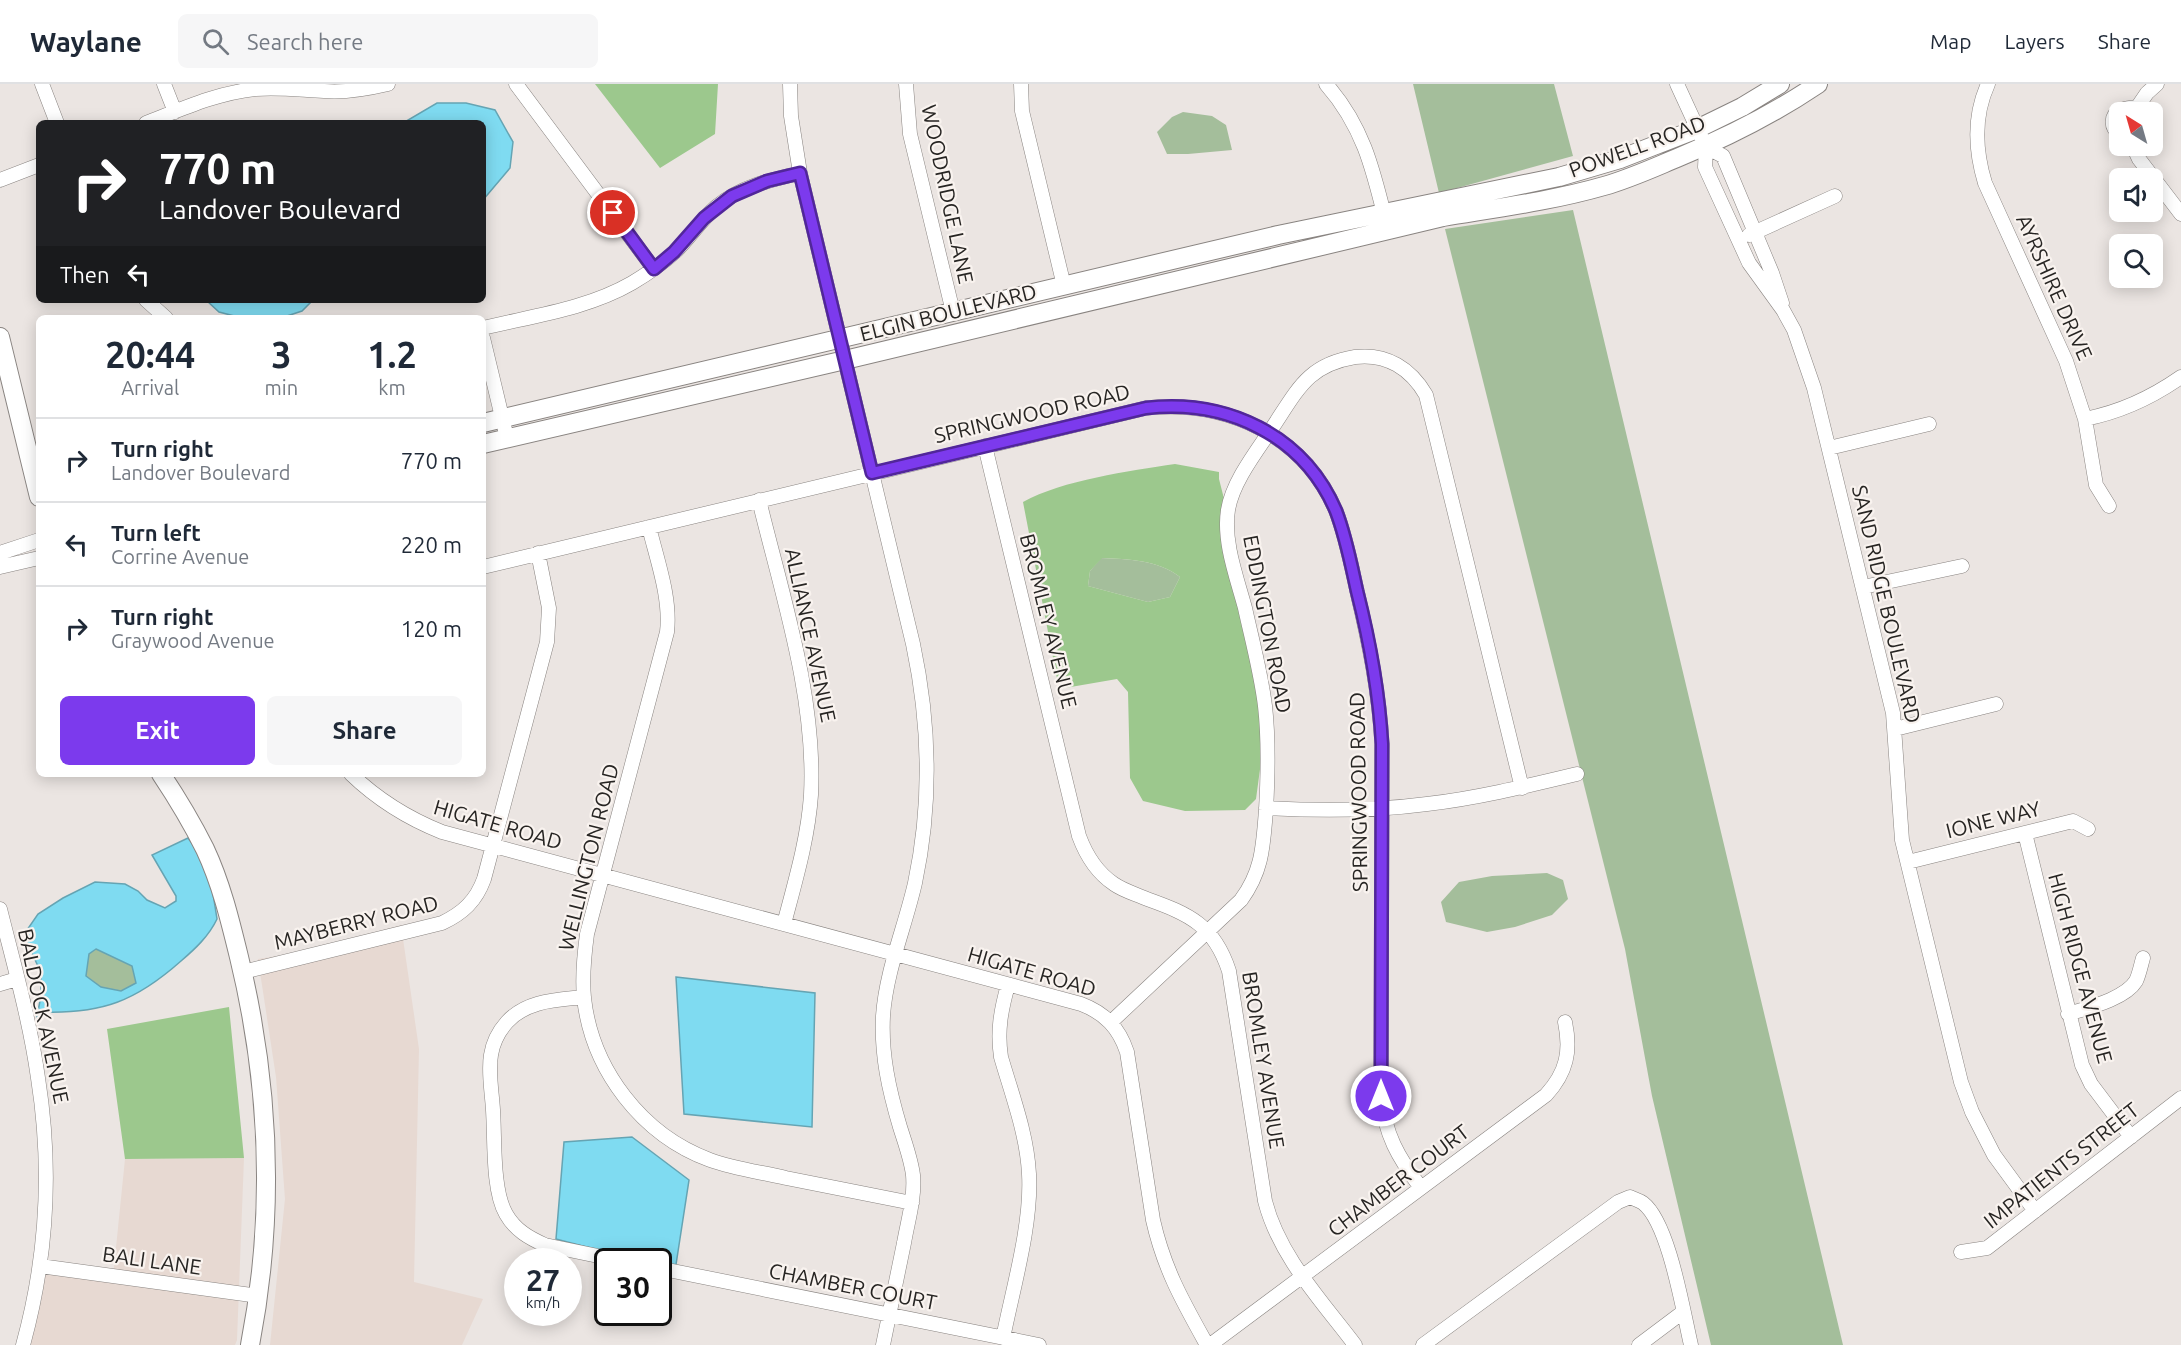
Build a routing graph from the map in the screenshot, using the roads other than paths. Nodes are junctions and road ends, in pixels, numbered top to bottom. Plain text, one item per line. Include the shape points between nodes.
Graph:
1 (42, 84) edge
2 (164, 84) edge
3 (388, 84) edge
4 (516, 84) edge
5 (790, 84) edge
6 (906, 84) edge
7 (1020, 84) edge
8 (1326, 84) edge
9 (1677, 84) edge
10 (1780, 84) edge
11 (1818, 84) edge
12 (1988, 84) edge
13 (2157, 84) edge
14 (2141, 102) edge
15 (175, 112) junction
16 (56, 120) edge
17 (154, 120) edge
18 (1697, 129) junction
19 (1706, 147) junction
20 (2138, 156) edge
21 (36, 166) edge
22 (800, 173) junction
23 (0, 180) edge
24 (1835, 196) dead end
25 (2181, 214) edge
26 (1386, 221) junction
27 (1756, 232) junction
28 (1739, 240) junction
29 (654, 269) junction
30 (1064, 286) junction
31 (149, 303) edge
32 (1783, 310) junction
33 (952, 312) junction
34 (163, 315) edge
35 (486, 327) edge
36 (0, 337) edge
37 (840, 339) junction
38 (486, 351) edge
39 (845, 360) junction
40 (2181, 377) edge
41 (502, 418) junction
42 (2085, 419) junction
43 (486, 422) edge
44 (1929, 424) dead end
45 (1269, 433) junction
46 (507, 438) junction
47 (486, 443) edge
48 (985, 446) junction
49 (1829, 448) junction
50 (872, 473) junction
51 (36, 485) edge
52 (759, 500) junction
53 (2109, 506) dead end
54 (649, 527) junction
55 (36, 541) edge
56 (0, 553) edge
57 (538, 553) junction
58 (36, 559) edge
59 (486, 566) edge
60 (1962, 566) dead end
61 (0, 567) edge
62 (1863, 587) junction
63 (1996, 704) dead end
64 (1895, 729) junction
65 (1577, 774) dead end
66 (163, 777) edge
67 (354, 777) edge
68 (1522, 788) junction
69 (1266, 808) junction
70 (1382, 809) junction
71 (2088, 829) dead end
72 (2025, 833) junction
73 (493, 846) junction
74 (1908, 862) junction
75 (603, 875) junction
76 (0, 909) edge
77 (784, 924) junction
78 (1208, 931) junction
79 (896, 955) junction
80 (2143, 958) dead end
81 (243, 972) junction
82 (17, 980) junction
83 (0, 984) edge
84 (1008, 985) junction
85 (584, 997) junction
86 (2068, 1014) junction
87 (1111, 1022) junction
88 (1564, 1022) dead end
89 (2181, 1098) edge
90 (2130, 1137) junction
91 (1421, 1188) junction
92 (912, 1203) junction
93 (2035, 1211) junction
94 (1960, 1252) dead end
95 (594, 1255) edge
96 (40, 1266) junction
97 (672, 1271) edge
98 (1304, 1276) junction
99 (259, 1296) junction
100 (1683, 1312) junction
101 (889, 1315) junction
102 (1003, 1338) junction
103 (23, 1345) edge
104 (250, 1345) edge
105 (883, 1345) edge
106 (1039, 1345) edge
107 (1208, 1345) edge
108 (1355, 1345) edge
109 (1424, 1345) edge
110 (1639, 1345) edge
111 (1691, 1345) edge

1 - 16 street
2 - 15 street
3 - 15 street via 338,91 257,89 217,97
4 - 29 street
5 - 22 street
6 - 33 street, WOODRIDGE LANE via 910,134
7 - 30 street via 1022,111
8 - 26 street via 1363,139
9 - 18 street
10 - 18 main road, POWELL ROAD
11 - 19 main road, POWELL ROAD via 1760,121
12 - 42 street, AYRSHIRE DRIVE via 1977,130 1980,166 2066,361
13 - 14 street
15 - 17 street
18 - 19 street
18 - 26 main road, POWELL ROAD via 1620,159
19 - 26 main road, POWELL ROAD via 1605,185 1534,202 1443,217
19 - 27 street, SAND RIDGE BOULEVARD via 1723,156
19 - 28 street, SAND RIDGE BOULEVARD via 1705,167
20 - 25 street
21 - 23 street
22 - 29 street via 732,196 704,218
22 - 37 street
24 - 27 street
26 - 30 main road, ELGIN BOULEVARD via 1278,235
26 - 39 main road, ELGIN BOULEVARD
27 - 28 street
27 - 32 street, SAND RIDGE BOULEVARD
28 - 32 street, SAND RIDGE BOULEVARD via 1756,274
29 - 35 street via 631,284 588,302
30 - 33 main road, ELGIN BOULEVARD
31 - 34 street
32 - 49 street, SAND RIDGE BOULEVARD via 1805,358
33 - 37 main road, ELGIN BOULEVARD
36 - 51 main road
37 - 39 street
37 - 41 main road, ELGIN BOULEVARD
38 - 41 street
39 - 46 main road, ELGIN BOULEVARD
39 - 50 street
40 - 42 street via 2127,408
41 - 43 main road, ELGIN BOULEVARD
41 - 46 street
42 - 53 street, AYRSHIRE DRIVE via 2096,485
44 - 49 street
45 - 48 street, SPRINGWOOD ROAD via 1229,414 1167,406
45 - 68 street, EDDINGTON ROAD via 1300,385 1329,364 1379,358 1401,366 1419,383 1430,407
45 - 69 street, EDDINGTON ROAD via 1237,484 1227,524 1265,705
45 - 70 street, SPRINGWOOD ROAD via 1312,471 1342,530 1375,670 1382,744
46 - 47 main road, ELGIN BOULEVARD
48 - 50 street, SPRINGWOOD ROAD
48 - 78 street, BROMLEY AVENUE via 1085,851 1113,884 1186,914
49 - 62 street, SAND RIDGE BOULEVARD
50 - 52 street, SPRINGWOOD ROAD
50 - 79 street via 915,655 927,744 921,850
52 - 54 street, SPRINGWOOD ROAD
52 - 77 street, ALLIANCE AVENUE via 801,674 811,738 807,825
54 - 57 street, SPRINGWOOD ROAD
54 - 75 street, WELLINGTON ROAD via 668,608 668,632
55 - 56 street
57 - 59 street, SPRINGWOOD ROAD
57 - 73 street, MAYBERRY ROAD via 549,608 547,642
58 - 61 street
60 - 62 street
62 - 64 street, SAND RIDGE BOULEVARD
63 - 64 street
64 - 74 street, SAND RIDGE BOULEVARD via 1901,832
65 - 68 street
66 - 81 main road via 209,859
67 - 73 street, HIGATE ROAD via 404,815 442,832
68 - 70 street
69 - 70 street
69 - 78 street, EDDINGTON ROAD via 1257,875 1241,900
70 - 91 street, SPRINGWOOD ROAD via 1382,1113 1394,1148
71 - 72 street, IONE WAY via 2073,822
72 - 74 street, IONE WAY
72 - 86 street, HIGH RIDGE AVENUE
73 - 75 street, HIGATE ROAD
73 - 81 street, MAYBERRY ROAD via 479,890 456,916 442,923
74 - 93 street, SAND RIDGE BOULEVARD via 1961,1082 1994,1155
75 - 77 street, HIGATE ROAD
75 - 85 street, WELLINGTON ROAD via 585,946
76 - 82 street, BALDOCK AVENUE
77 - 79 street, HIGATE ROAD
78 - 87 street, EDDINGTON ROAD
78 - 98 street, BROMLEY AVENUE via 1219,945 1229,971 1270,1220 1284,1250
79 - 84 street, HIGATE ROAD
79 - 92 street via 883,1012 884,1059 913,1173
80 - 86 street via 2135,982 2122,993
81 - 99 main road via 255,1032 265,1123 266,1214
82 - 83 street
82 - 96 street, BALDOCK AVENUE via 43,1116 46,1190
84 - 87 street, HIGATE ROAD via 1081,1004
84 - 102 street via 998,1041 1026,1150 1030,1193
85 - 92 street, WELLINGTON ROAD via 591,1031 609,1073 634,1108 667,1137 730,1166
85 - 95 street via 541,1002 509,1020 495,1040 490,1066 498,1186 505,1213 532,1239
86 - 90 street, HIGH RIDGE AVENUE via 2091,1084
87 - 107 street, HIGATE ROAD via 1127,1052 1158,1246 1175,1288
88 - 91 street, CHAMBER COURT via 1568,1051 1556,1085
89 - 90 street, IMPATIENTS STREET
90 - 93 street, IMPATIENTS STREET
91 - 98 street, CHAMBER COURT
92 - 101 street
93 - 94 street, IMPATIENTS STREET via 1987,1248
96 - 99 street, BALI LANE
96 - 103 street, BALDOCK AVENUE
97 - 101 street, CHAMBER COURT
98 - 107 street, CHAMBER COURT
98 - 108 street, BROMLEY AVENUE
99 - 104 main road
100 - 109 street via 1665,1237 1653,1215 1630,1197
100 - 110 street
100 - 111 street
101 - 102 street, CHAMBER COURT
101 - 105 street
102 - 106 street, CHAMBER COURT

